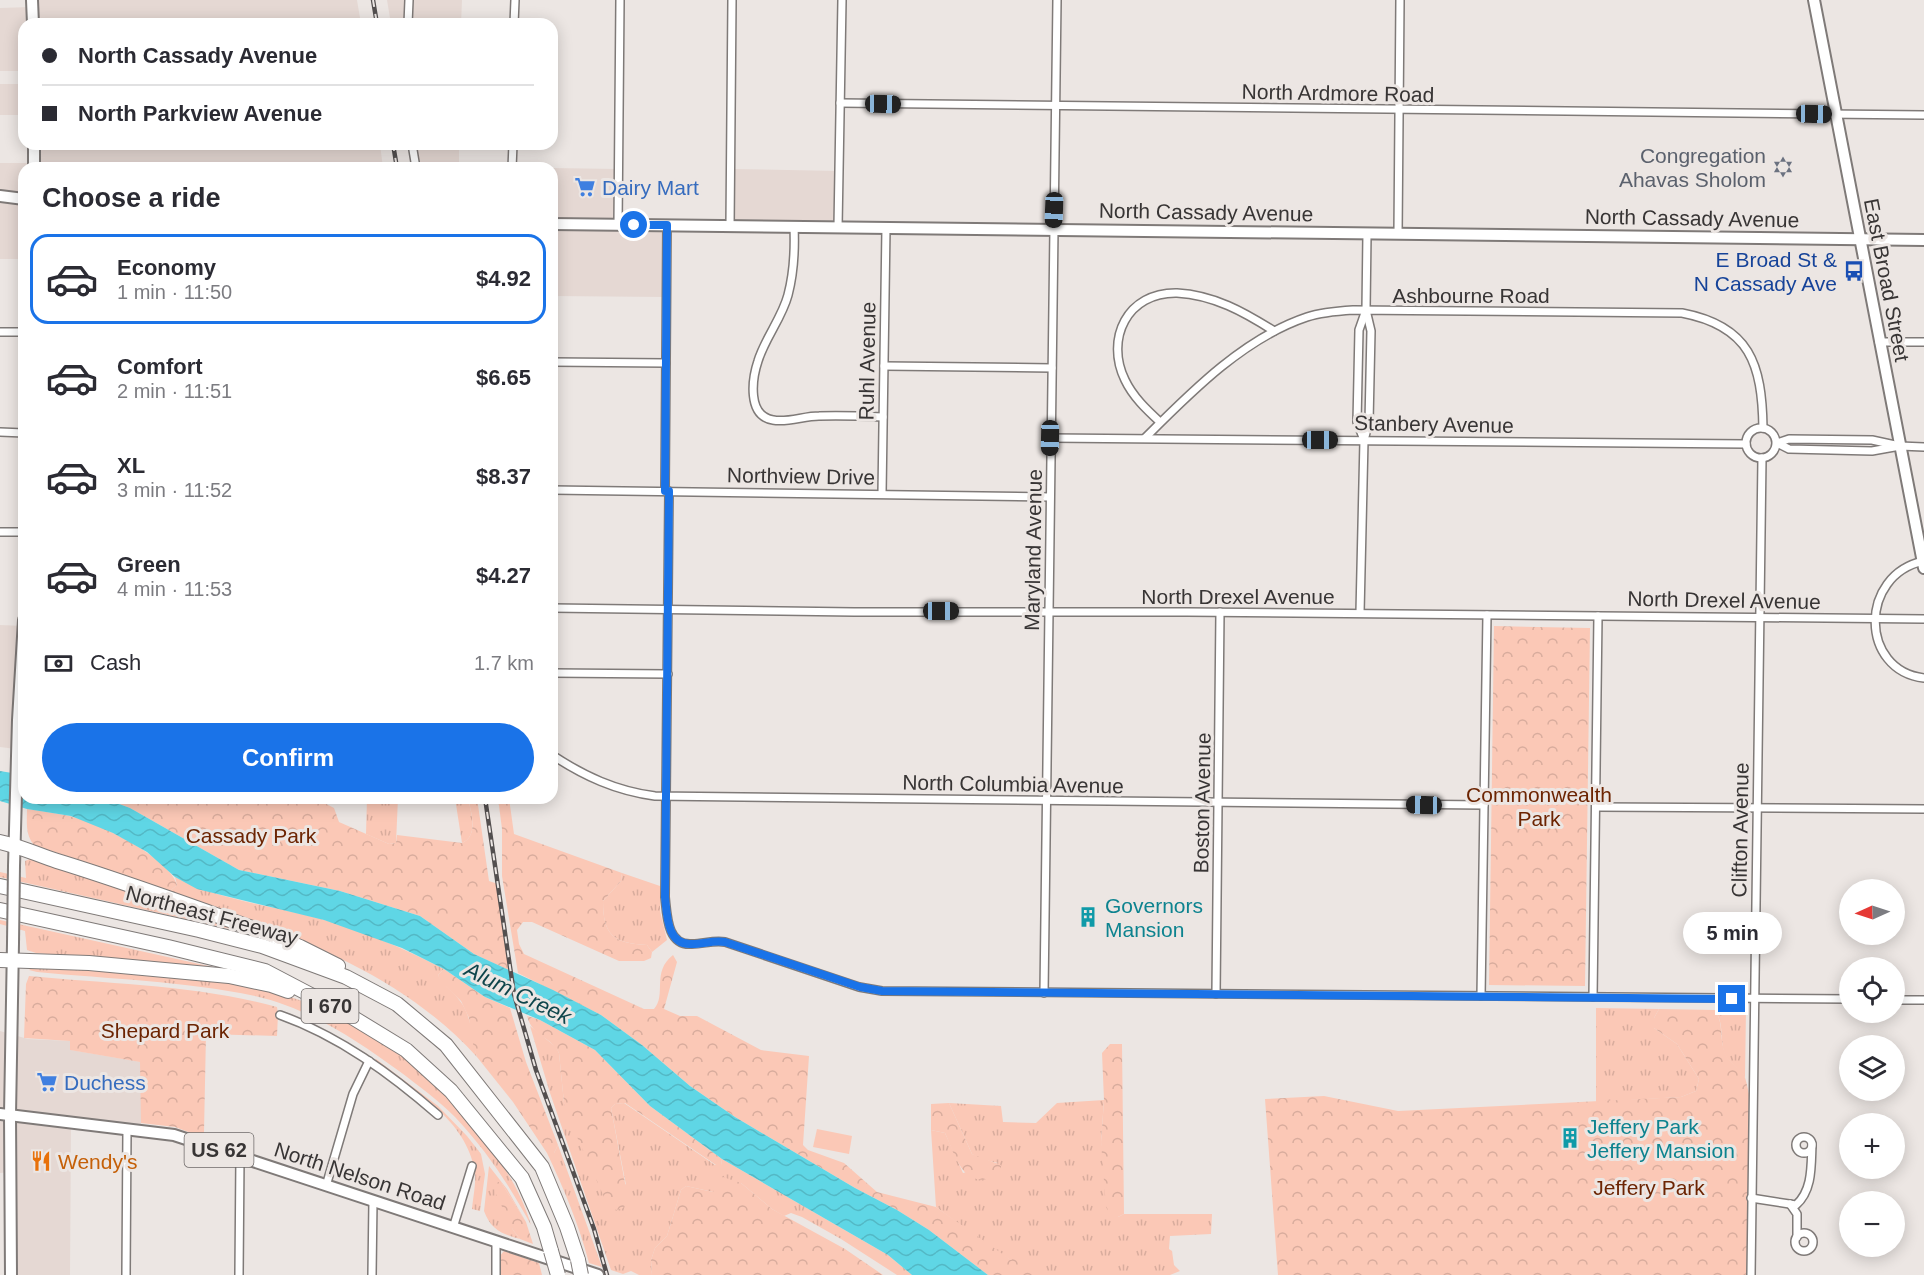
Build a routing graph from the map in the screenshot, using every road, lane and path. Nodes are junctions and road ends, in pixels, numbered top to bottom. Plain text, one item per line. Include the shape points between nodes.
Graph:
1 (33, 0) edge
2 (409, 0) edge
3 (515, 0) edge
4 (620, 0) edge
5 (732, 0) edge
6 (842, 0) edge
7 (1058, 0) edge
8 (1400, 0) edge
9 (1814, 0) edge
10 (33, 18) edge
11 (408, 18) edge
12 (514, 18) edge
13 (840, 103) junction
14 (1056, 106) junction
15 (1399, 110) junction
16 (1835, 115) junction
17 (1924, 115) edge
18 (0, 196) edge
19 (18, 198) edge
20 (558, 224) edge
21 (618, 225) junction
22 (667, 225) junction
23 (729, 226) junction
24 (794, 226) junction
25 (838, 227) junction
26 (886, 228) junction
27 (1054, 230) junction
28 (1367, 234) junction
29 (1398, 234) junction
30 (1859, 240) junction
31 (1924, 240) edge
32 (1366, 310) junction
33 (1274, 331) junction
34 (0, 332) edge
35 (18, 332) edge
36 (1879, 342) junction
37 (1924, 342) edge
38 (558, 362) edge
39 (666, 363) junction
40 (884, 366) junction
41 (1052, 368) junction
42 (883, 417) junction
43 (1160, 422) junction
44 (1763, 428) junction
45 (0, 432) edge
46 (18, 433) edge
47 (1050, 438) junction
48 (1145, 438) junction
49 (1364, 440) junction
50 (1777, 443) junction
51 (1746, 444) junction
52 (1900, 446) junction
53 (1924, 447) edge
54 (1762, 458) junction
55 (558, 490) edge
56 (667, 491) junction
57 (882, 494) junction
58 (1050, 497) junction
59 (0, 532) edge
60 (18, 532) edge
61 (1924, 563) edge
62 (558, 608) edge
63 (668, 610) junction
64 (1049, 611) junction
65 (1220, 612) junction
66 (1360, 613) junction
67 (1487, 615) junction
68 (1598, 616) junction
69 (1759, 617) junction
70 (1875, 618) junction
71 (1924, 619) edge
72 (558, 673) edge
73 (668, 674) junction
74 (1924, 678) edge
75 (18, 724) edge
76 (558, 759) edge
77 (667, 797) junction
78 (1047, 801) junction
79 (1218, 803) junction
80 (1484, 806) junction
81 (1596, 807) junction
82 (1756, 808) junction
83 (1924, 808) edge
84 (7, 843) edge
85 (7, 888) edge
86 (0, 910) edge
87 (6, 961) edge
88 (1044, 993) junction
89 (1216, 994) junction
90 (1481, 996) junction
91 (1593, 997) junction
92 (387, 999) junction
93 (1755, 999) junction
94 (1839, 999) edge
95 (1905, 1000) edge
96 (1924, 1000) edge
97 (330, 1006) junction
98 (280, 1015) dead end
99 (369, 1061) junction
100 (5, 1115) edge
101 (438, 1115) dead end
102 (127, 1130) junction
103 (1812, 1144) dead end
104 (240, 1157) junction
105 (472, 1166) dead end
106 (326, 1186) junction
107 (1751, 1198) junction
108 (373, 1201) junction
109 (1790, 1204) junction
110 (453, 1228) junction
111 (1797, 1237) dead end
112 (496, 1242) junction
113 (11, 1275) edge
114 (126, 1275) edge
115 (239, 1275) edge
116 (372, 1275) edge
117 (495, 1275) edge
118 (558, 1275) edge
119 (581, 1275) edge
120 (598, 1275) edge
121 (1751, 1275) edge

1 - 10 main road
2 - 11 street
3 - 12 street
4 - 21 street
5 - 23 street
6 - 13 street
7 - 14 street, Maryland Avenue
8 - 15 street
9 - 16 main road, East Broad Street
13 - 14 street, North Ardmore Road
13 - 25 street
14 - 15 street, North Ardmore Road
14 - 27 street, Maryland Avenue
15 - 16 street, North Ardmore Road
15 - 29 street
16 - 17 street, North Ardmore Road
16 - 30 main road, East Broad Street
18 - 19 main road
20 - 21 main road, North Cassady Avenue
21 - 22 main road, North Cassady Avenue
22 - 23 main road, North Cassady Avenue
22 - 39 street
23 - 24 main road, North Cassady Avenue
24 - 25 main road, North Cassady Avenue
24 - 42 street via 795,266 788,298 754,375 757,410 772,420
25 - 26 main road, North Cassady Avenue
26 - 27 main road, North Cassady Avenue
26 - 40 street, Ruhl Avenue
27 - 28 main road, North Cassady Avenue
27 - 41 street, Maryland Avenue
28 - 29 main road, North Cassady Avenue
28 - 32 street
29 - 30 main road, North Cassady Avenue
30 - 31 main road, North Cassady Avenue
30 - 36 main road, East Broad Street
32 - 33 street, Ashbourne Road via 1309,316
32 - 44 street, Ashbourne Road via 1682,313 1711,320 1735,335 1753,361 1762,389
32 - 49 street via 1371,331 1370,422
32 - 49 street via 1359,330 1357,410
33 - 43 street, Ashbourne Road via 1214,372
33 - 43 street via 1227,304 1190,294 1161,295 1140,303 1119,331 1117,355 1131,391
34 - 35 street
36 - 37 street
36 - 52 main road, East Broad Street
38 - 39 street
39 - 56 street
40 - 41 street
40 - 42 street, Ruhl Avenue
41 - 47 street, Maryland Avenue
42 - 57 street, Ruhl Avenue
43 - 48 street, Ashbourne Road
44 - 50 street via 1772,432
44 - 51 street via 1753,430
45 - 46 street
47 - 48 street, Stanbery Avenue
47 - 58 street, Maryland Avenue
48 - 49 street, Stanbery Avenue
49 - 51 street, Stanbery Avenue
49 - 66 street
50 - 52 street via 1789,439 1872,440
50 - 54 street via 1771,455
51 - 54 street via 1753,456
52 - 53 street
52 - 61 main road, East Broad Street
54 - 69 street, Clifton Avenue
55 - 56 street, Northview Drive
56 - 57 street, Northview Drive
56 - 63 street
57 - 58 street, Northview Drive
58 - 64 street, Maryland Avenue
59 - 60 street
61 - 70 street via 1904,568 1888,582 1879,597
62 - 63 street, North Drexel Avenue
63 - 64 street, North Drexel Avenue
63 - 73 street
64 - 65 street, North Drexel Avenue
64 - 78 street, Maryland Avenue
65 - 66 street, North Drexel Avenue
65 - 79 street, Boston Avenue
66 - 67 street, North Drexel Avenue
67 - 68 street, North Drexel Avenue
67 - 80 street
68 - 69 street, North Drexel Avenue
68 - 81 street
69 - 70 street, North Drexel Avenue
69 - 82 street, Clifton Avenue
70 - 71 street, North Drexel Avenue
70 - 74 street via 1876,632 1887,656 1907,673
72 - 73 street
73 - 77 street
75 - 84 main road via 14,825
76 - 77 street, North Columbia Avenue via 619,789
77 - 78 street, North Columbia Avenue
77 - 88 street via 666,906 670,930 680,941 725,942 868,989
78 - 79 street, North Columbia Avenue
78 - 88 street, Maryland Avenue
79 - 80 street, North Columbia Avenue
79 - 89 street, Boston Avenue
80 - 90 street
81 - 82 street
81 - 91 street
82 - 83 street
82 - 93 street, Clifton Avenue
84 - 85 main road, bridge via 14,866
84 - 92 highway via 291,943 346,970
85 - 87 main road, bridge via 13,942
85 - 92 highway, Northeast Freeway / I 670 via 262,946 346,977
86 - 97 highway, Northeast Freeway / I 670 via 265,971
87 - 97 highway via 229,976 271,985
87 - 100 main road
88 - 89 street
89 - 90 street
90 - 91 street
91 - 93 street
92 - 119 highway, Northeast Freeway / I 670, bridge via 446,1045 542,1167 567,1227
93 - 94 street
93 - 107 street, Clifton Avenue
95 - 96 street
97 - 118 highway, Northeast Freeway / I 670, bridge via 406,1050 451,1091 522,1178 544,1227
98 - 99 street
99 - 101 street
99 - 106 street via 353,1094
100 - 102 main road, North Nelson Road / US 62
100 - 113 main road
102 - 104 main road, North Nelson Road / US 62 via 174,1135
102 - 114 street
103 - 109 street via 1806,1193 1796,1205
104 - 106 main road, North Nelson Road / US 62
104 - 115 street
105 - 110 street
106 - 108 main road, North Nelson Road / US 62
107 - 109 street
107 - 121 street, Clifton Avenue
108 - 110 main road, North Nelson Road / US 62
108 - 116 street
109 - 111 street via 1797,1214
110 - 112 main road, North Nelson Road / US 62
112 - 117 street
112 - 120 main road, North Nelson Road / US 62

